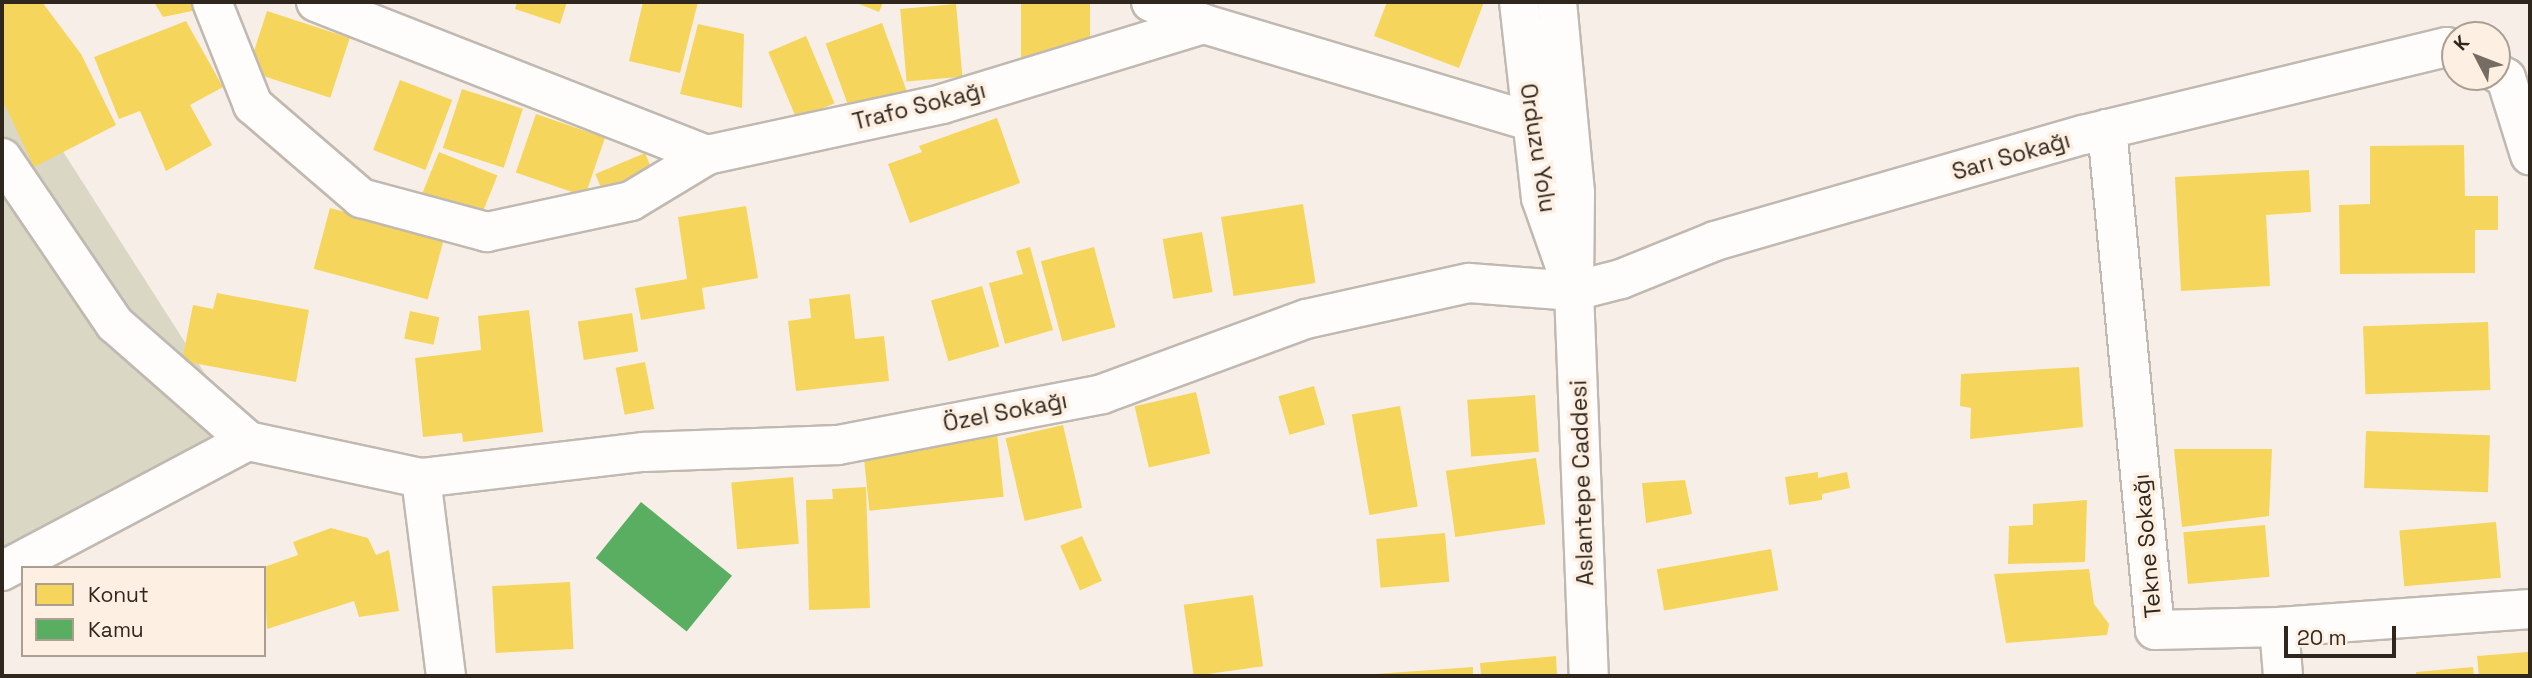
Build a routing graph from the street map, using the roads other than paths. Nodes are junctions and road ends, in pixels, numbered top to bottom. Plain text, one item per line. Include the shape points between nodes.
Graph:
1 (212, 2) edge
2 (316, 2) edge
3 (1518, 2) edge
4 (1557, 2) edge
5 (1159, 5) edge
6 (1204, 24) junction
7 (1144, 42) junction
8 (2441, 48) edge
9 (2510, 91) edge
10 (1530, 121) junction
11 (2108, 130) junction
12 (707, 155) junction
13 (2530, 155) edge
14 (2, 158) edge
15 (1574, 291) junction
16 (248, 441) junction
17 (421, 478) junction
18 (2, 570) edge
19 (2530, 609) edge
20 (2279, 627) junction
21 (446, 676) edge
22 (1589, 676) edge
23 (2283, 676) edge

1 - 12 street via 253,105 361,198 487,232 631,201
2 - 12 street
3 - 10 street, Orduzu Yolu
4 - 15 street via 1575,193
5 - 6 street
5 - 7 street
6 - 7 street, Trafo Sokağı
6 - 10 street
7 - 12 street, Trafo Sokağı via 942,104
8 - 11 street, Sarı Sokağı
9 - 13 street
10 - 15 street, Orduzu Yolu via 1541,198
11 - 15 street, Sarı Sokağı via 1716,241 1621,279
11 - 20 street, Tekne Sokağı via 2155,630
14 - 16 street via 115,324
15 - 17 street, Özel Sokağı via 1469,283 1306,319 1102,394 838,445 644,452
15 - 22 street, Aslantepe Caddesi
16 - 17 street, Özel Sokağı
16 - 18 street
17 - 21 street
19 - 20 street, Tekne Sokağı
20 - 23 street

